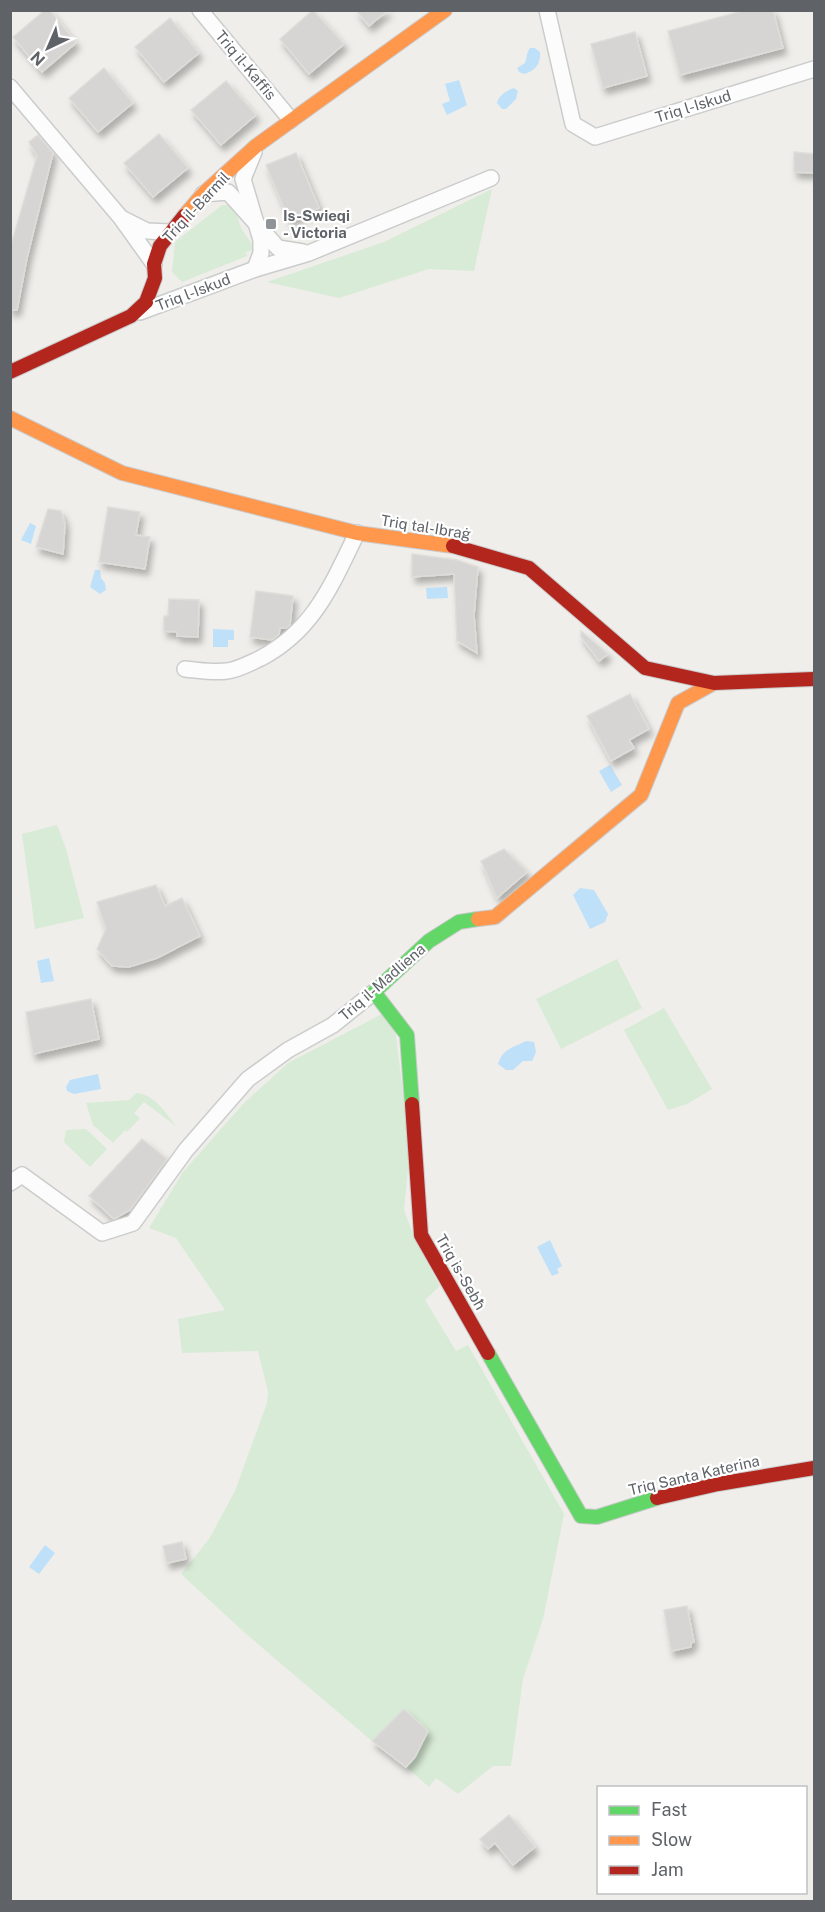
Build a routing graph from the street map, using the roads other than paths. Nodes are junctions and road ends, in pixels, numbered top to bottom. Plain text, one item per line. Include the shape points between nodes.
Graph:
1 (200, 10) edge
2 (548, 10) edge
3 (444, 11) edge
4 (814, 69) edge
5 (10, 87) edge
6 (291, 120) junction
7 (256, 146) junction
8 (491, 178) dead end
9 (204, 194) junction
10 (120, 218) junction
11 (255, 221) junction
12 (169, 232) junction
13 (309, 253) junction
14 (255, 269) junction
15 (155, 271) junction
16 (184, 295) junction
17 (131, 316) junction
18 (10, 372) edge
19 (10, 418) edge
20 (357, 533) junction
21 (645, 668) junction
22 (185, 669) dead end
23 (814, 679) edge
24 (658, 682) dead end
25 (714, 683) junction
26 (374, 992) junction
27 (10, 1183) edge
28 (814, 1468) edge
29 (581, 1515) joint

1 - 6 street, Triq il-Kaffis
2 - 4 street, Triq l-Iskud via 573,124 595,137
3 - 6 main road, Triq il-Barmil
5 - 10 street
6 - 7 main road, Triq il-Barmil
7 - 9 main road, Triq il-Barmil
7 - 11 street, Triq il-Barmil via 243,179
8 - 13 street, Triq l-Iskud
9 - 11 street via 228,192
9 - 12 main road, Triq il-Barmil
10 - 12 street via 147,231
10 - 15 street
11 - 13 street, Triq il-Barmil via 278,248
11 - 14 street via 261,240
12 - 15 main road, Triq il-Barmil via 160,246
13 - 14 street, Triq l-Iskud
14 - 16 street, Triq l-Iskud
15 - 16 street via 162,288
15 - 17 main road, Triq il-Barmil via 146,302
16 - 17 street, Triq l-Iskud
17 - 18 main road, Triq il-Barmil
19 - 20 main road, Triq tal-Ibraġ via 122,473
20 - 21 main road, Triq tal-Ibraġ via 460,547 529,568
20 - 22 street via 331,587 296,635 238,668
21 - 24 main road
21 - 25 main road, Triq tal-Ibraġ
23 - 25 main road, Triq tal-Ibraġ
25 - 26 main road, Triq il-Madliena via 675,700 642,795 495,917 459,922 429,941
26 - 27 street, Triq il-Madliena via 333,1025 288,1050 248,1080 186,1150 133,1223 102,1233 22,1175
26 - 29 main road, Triq is-Sebħ via 407,1035 421,1235
28 - 29 main road, Triq Santa Katerina via 718,1484 597,1517

